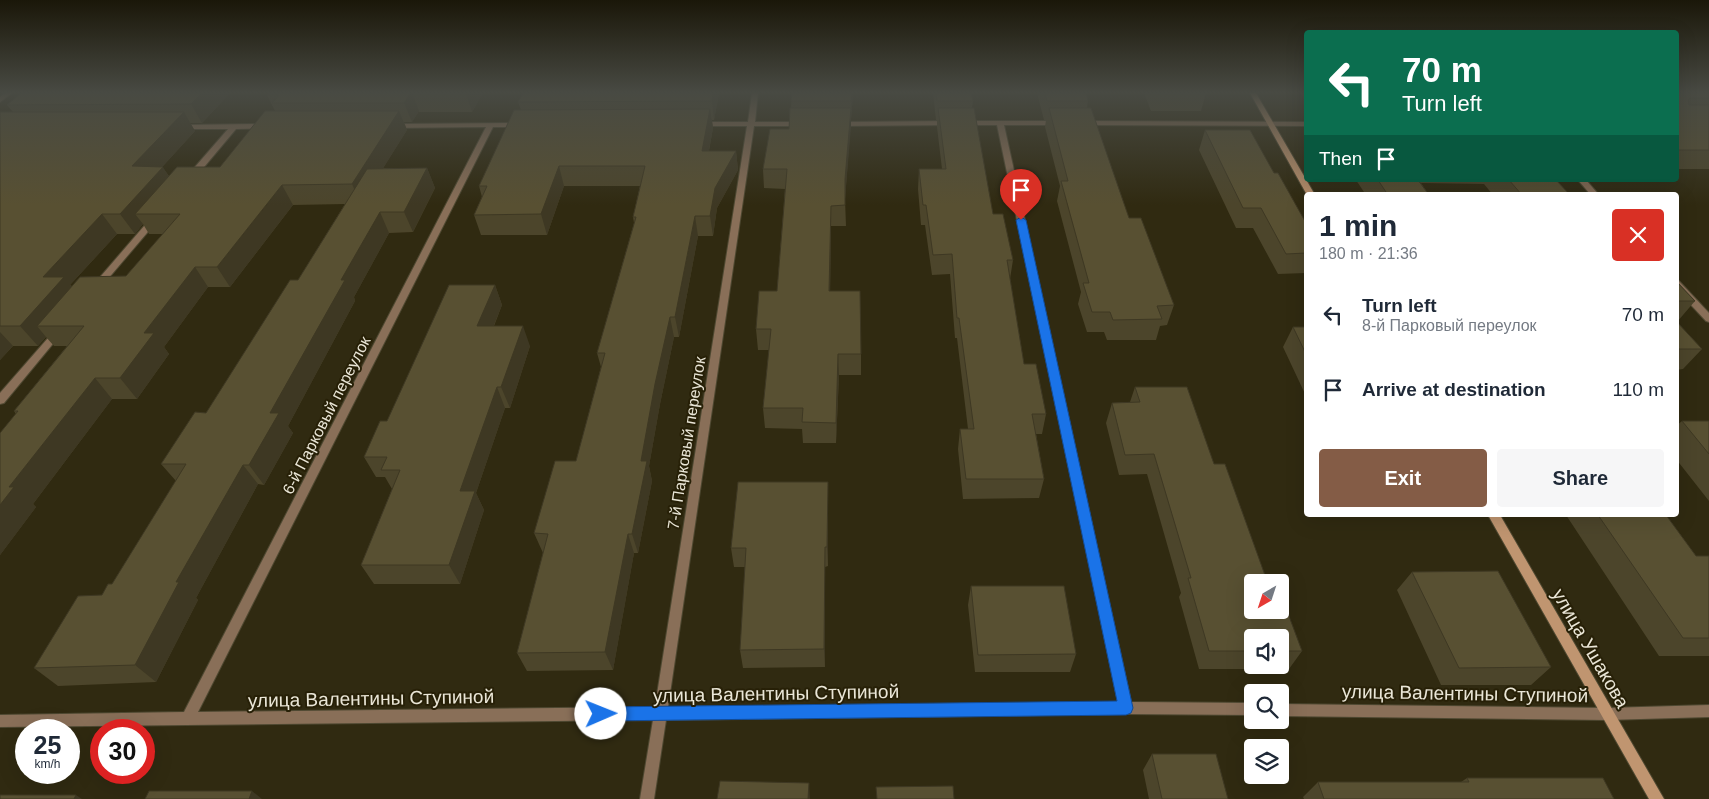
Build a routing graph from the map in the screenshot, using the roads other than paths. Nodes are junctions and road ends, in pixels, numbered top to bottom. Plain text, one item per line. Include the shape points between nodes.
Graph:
1 (230, 130) edge
2 (488, 130) edge
3 (750, 130) edge
4 (1002, 130) edge
5 (1275, 130) edge
6 (1584, 182) edge
7 (183, 186) edge
8 (1309, 192) edge
9 (1593, 192) edge
10 (158, 215) edge
11 (1679, 286) edge
12 (95, 289) edge
13 (1709, 319) edge
14 (63, 326) edge
15 (0, 400) edge
16 (1495, 517) edge
17 (1126, 708) junction
18 (1244, 709) edge
19 (1289, 710) edge
20 (1709, 711) edge
21 (660, 713) junction
22 (1607, 714) junction
23 (188, 718) junction
24 (0, 721) edge
25 (647, 799) edge
26 (1656, 799) edge

1 - 7 street
2 - 23 street, 6-й Парковый переулок
3 - 21 street, 7-й Парковый переулок
4 - 17 street
5 - 8 street
6 - 9 street
10 - 12 street
11 - 13 street
14 - 15 street
16 - 22 street, улица Ушакова
17 - 18 street, улица Валентины Ступиной
17 - 21 street, улица Валентины Ступиной
19 - 22 street, улица Валентины Ступиной
20 - 22 street, улица Валентины Ступиной
21 - 23 street, улица Валентины Ступиной
21 - 25 street, 7-й Парковый переулок
22 - 26 street, улица Ушакова
23 - 24 street, улица Валентины Ступиной

